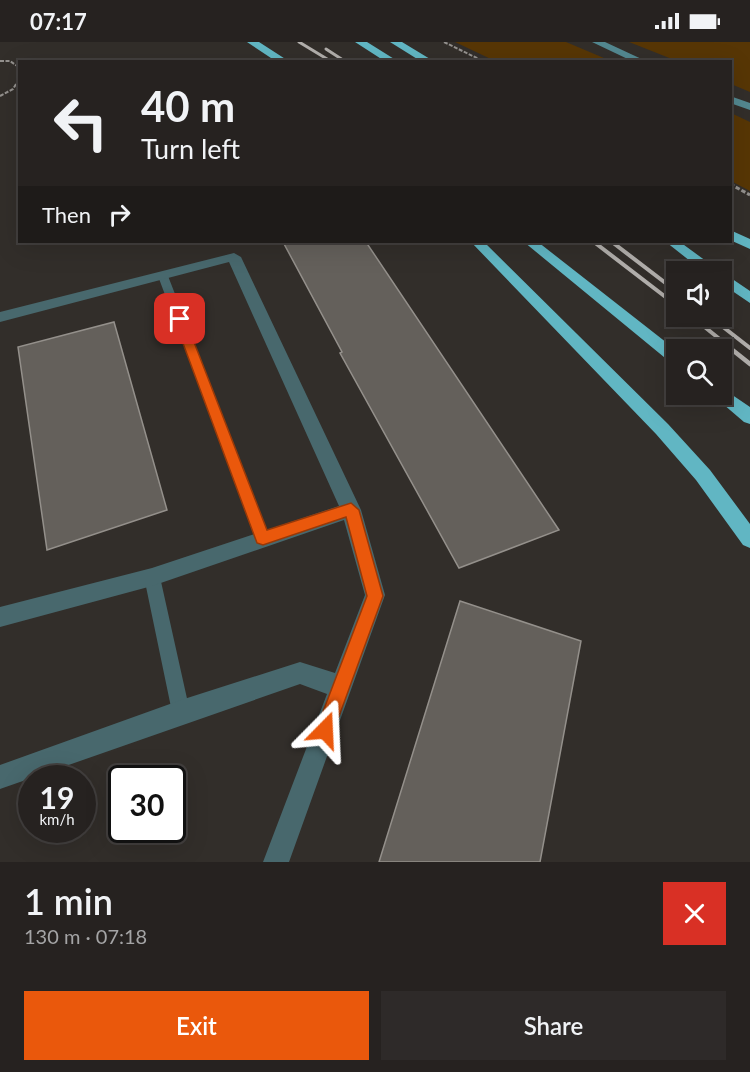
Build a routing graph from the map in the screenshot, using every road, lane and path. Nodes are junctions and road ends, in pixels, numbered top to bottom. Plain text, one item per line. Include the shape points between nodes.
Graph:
1 (252, 42) edge
2 (360, 42) edge
3 (395, 42) edge
4 (444, 42) edge
5 (597, 42) edge
6 (282, 60) edge
7 (391, 60) edge
8 (426, 60) edge
9 (481, 60) edge
10 (638, 60) edge
11 (0, 61) edge
12 (18, 67) edge
13 (18, 81) edge
14 (0, 96) edge
15 (732, 100) edge
16 (750, 107) edge
17 (732, 185) edge
18 (750, 195) edge
19 (732, 235) edge
20 (478, 243) edge
21 (531, 243) edge
22 (673, 243) edge
23 (750, 245) edge
24 (699, 261) edge
25 (163, 276) junction
26 (732, 284) edge
27 (750, 298) edge
28 (0, 316) edge
29 (666, 350) edge
30 (732, 402) edge
31 (750, 417) edge
32 (351, 510) junction
33 (263, 538) junction
34 (750, 539) edge
35 (152, 577) junction
36 (0, 617) edge
37 (341, 687) junction
38 (181, 712) junction
39 (0, 777) edge
40 (276, 862) edge

1 - 6 highway
2 - 7 highway
3 - 8 highway
4 - 9 path
5 - 10 street
11 - 12 path
13 - 14 path
15 - 16 street
17 - 18 path
19 - 23 highway
20 - 34 highway via 662,429 703,475
21 - 29 highway
22 - 24 highway
25 - 28 street
25 - 32 street via 234,257
25 - 33 lane
26 - 27 highway
30 - 31 highway
32 - 33 street
32 - 37 street via 375,596
33 - 35 street
35 - 36 street
35 - 38 lane
37 - 38 street via 300,673
37 - 40 street
38 - 39 street

